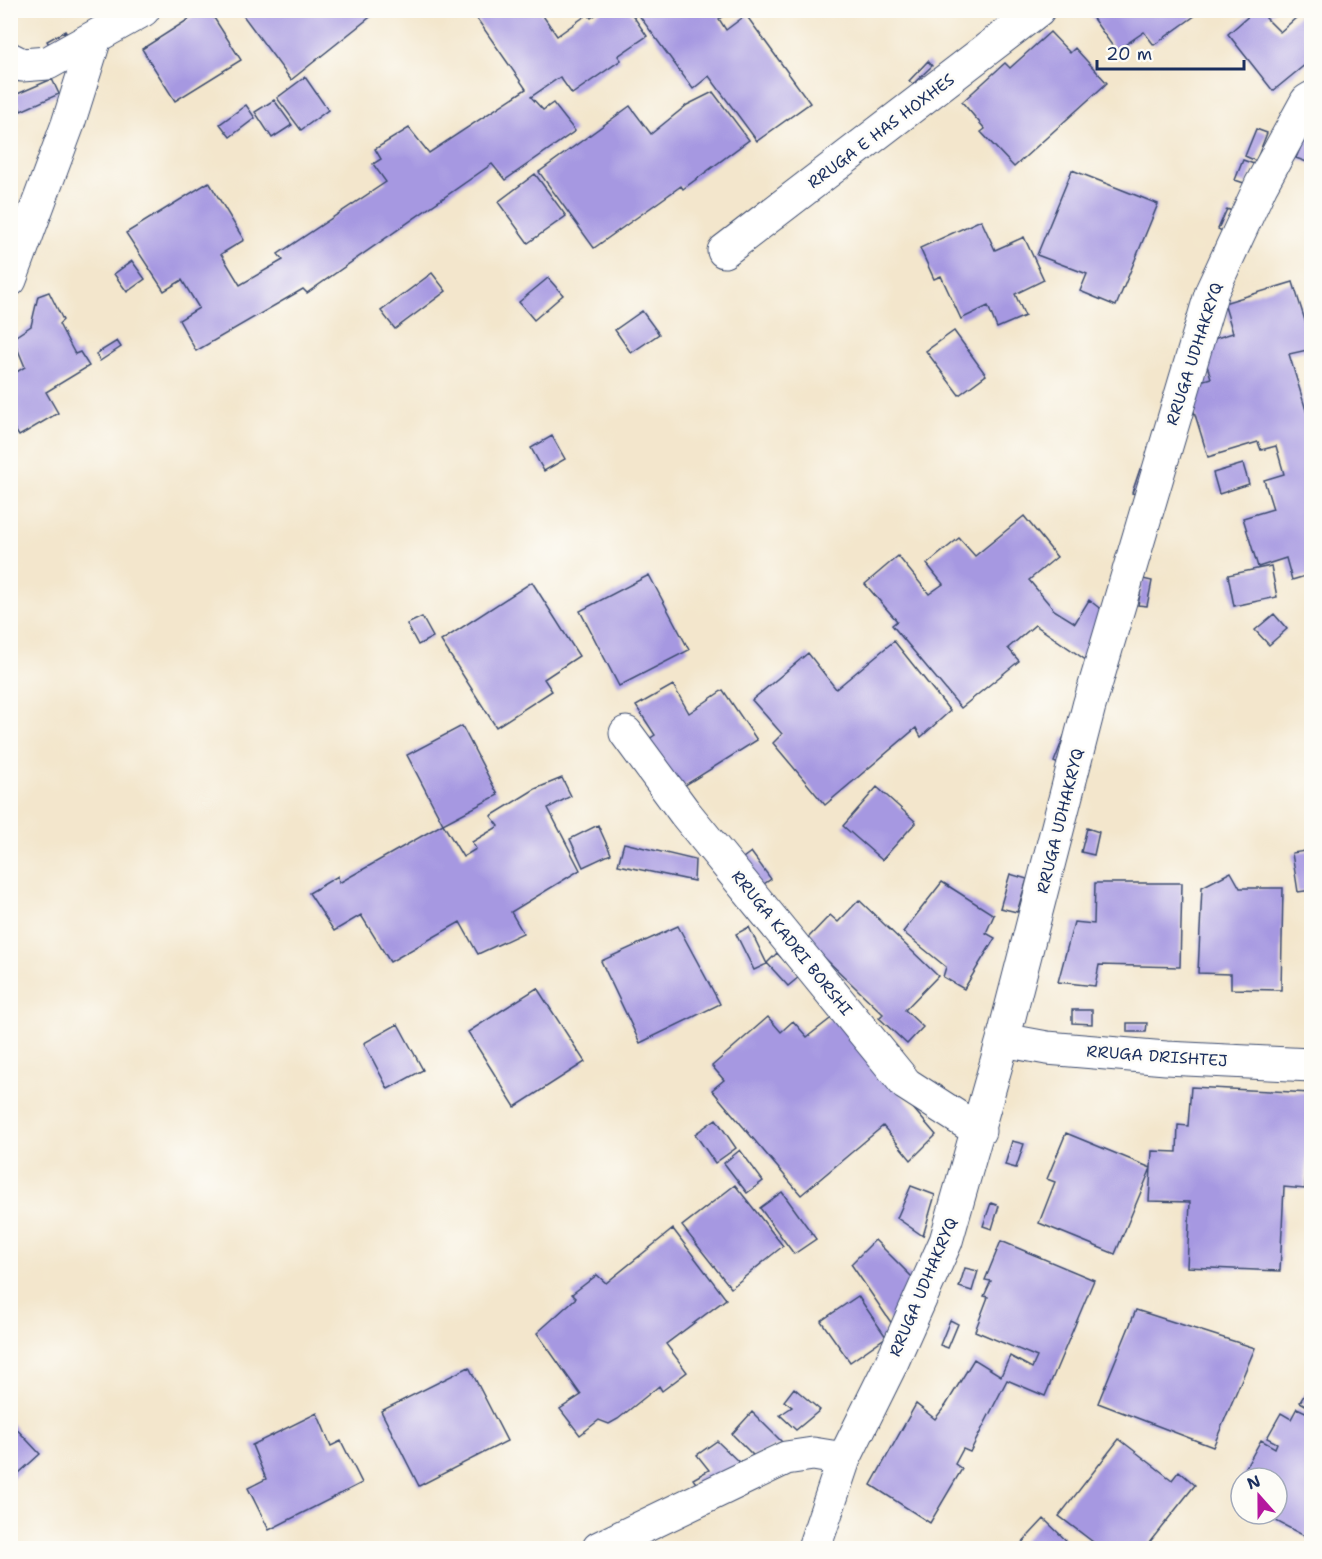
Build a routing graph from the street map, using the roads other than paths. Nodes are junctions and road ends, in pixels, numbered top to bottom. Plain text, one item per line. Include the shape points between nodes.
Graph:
1 (143, 10) edge
2 (1038, 10) edge
3 (95, 38) junction
4 (10, 59) edge
5 (1311, 98) edge
6 (724, 251) dead end
7 (10, 280) edge
8 (626, 733) dead end
9 (1003, 1040) junction
10 (1311, 1065) edge
11 (979, 1131) junction
12 (844, 1459) junction
13 (599, 1548) edge
14 (814, 1548) edge

1 - 3 street
2 - 6 street, RRUGA E HAS HOXHES
3 - 4 street via 48,63 22,65
3 - 7 street via 68,124
5 - 9 street, RRUGA UDHAKRYQ via 1262,185 1212,291 1089,706
8 - 11 street, RRUGA KADRI BORSHI via 685,813 906,1084
9 - 10 street, RRUGA DRISHTEJ via 1166,1058
9 - 11 street, RRUGA UDHAKRYQ
11 - 12 street, RRUGA UDHAKRYQ via 946,1240
12 - 13 street via 813,1454 786,1458
12 - 14 street, RRUGA UDHAKRYQ

